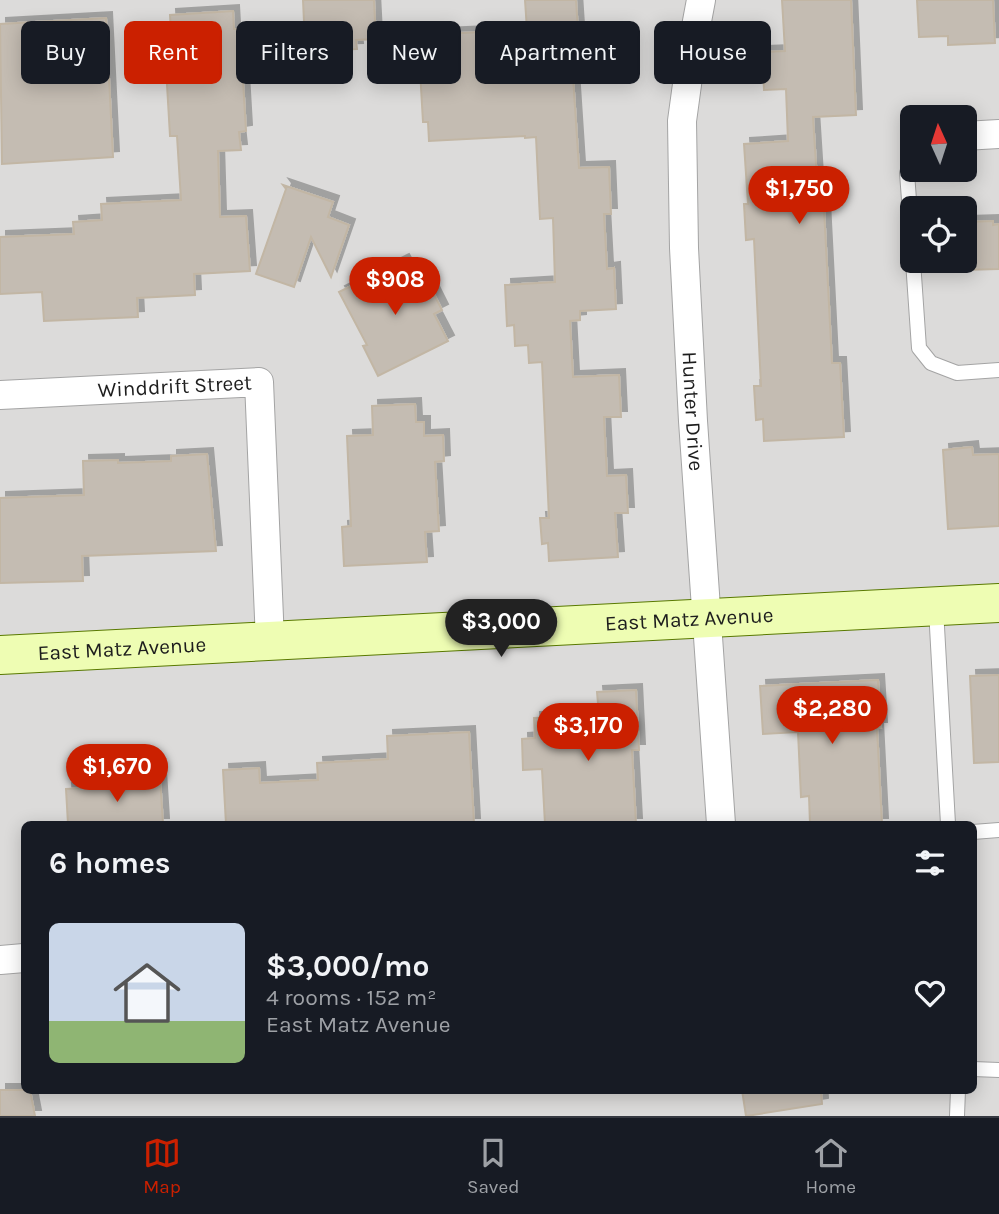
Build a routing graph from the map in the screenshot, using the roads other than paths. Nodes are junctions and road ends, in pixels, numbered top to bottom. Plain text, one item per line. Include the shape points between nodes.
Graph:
1 (701, 0) edge
2 (999, 134) edge
3 (977, 135) edge
4 (914, 273) edge
5 (999, 370) edge
6 (0, 395) edge
7 (999, 603) edge
8 (936, 607) junction
9 (706, 619) junction
10 (270, 641) junction
11 (0, 655) edge
12 (721, 821) edge
13 (948, 821) edge
14 (999, 830) edge
15 (977, 832) edge
16 (21, 958) edge
17 (0, 960) edge
18 (977, 1069) edge
19 (999, 1069) edge
20 (958, 1094) edge
21 (957, 1116) edge

1 - 9 street, Hunter Drive via 682,121 684,248
2 - 3 street
4 - 5 lane via 919,348 930,363 957,373
6 - 10 street, Winddrift Street via 259,382
7 - 8 street, East Matz Avenue
8 - 9 street, East Matz Avenue
8 - 13 lane
9 - 10 street, East Matz Avenue
9 - 12 street, Hunter Drive
10 - 11 street, East Matz Avenue
14 - 15 lane
16 - 17 street
18 - 19 lane
20 - 21 lane

